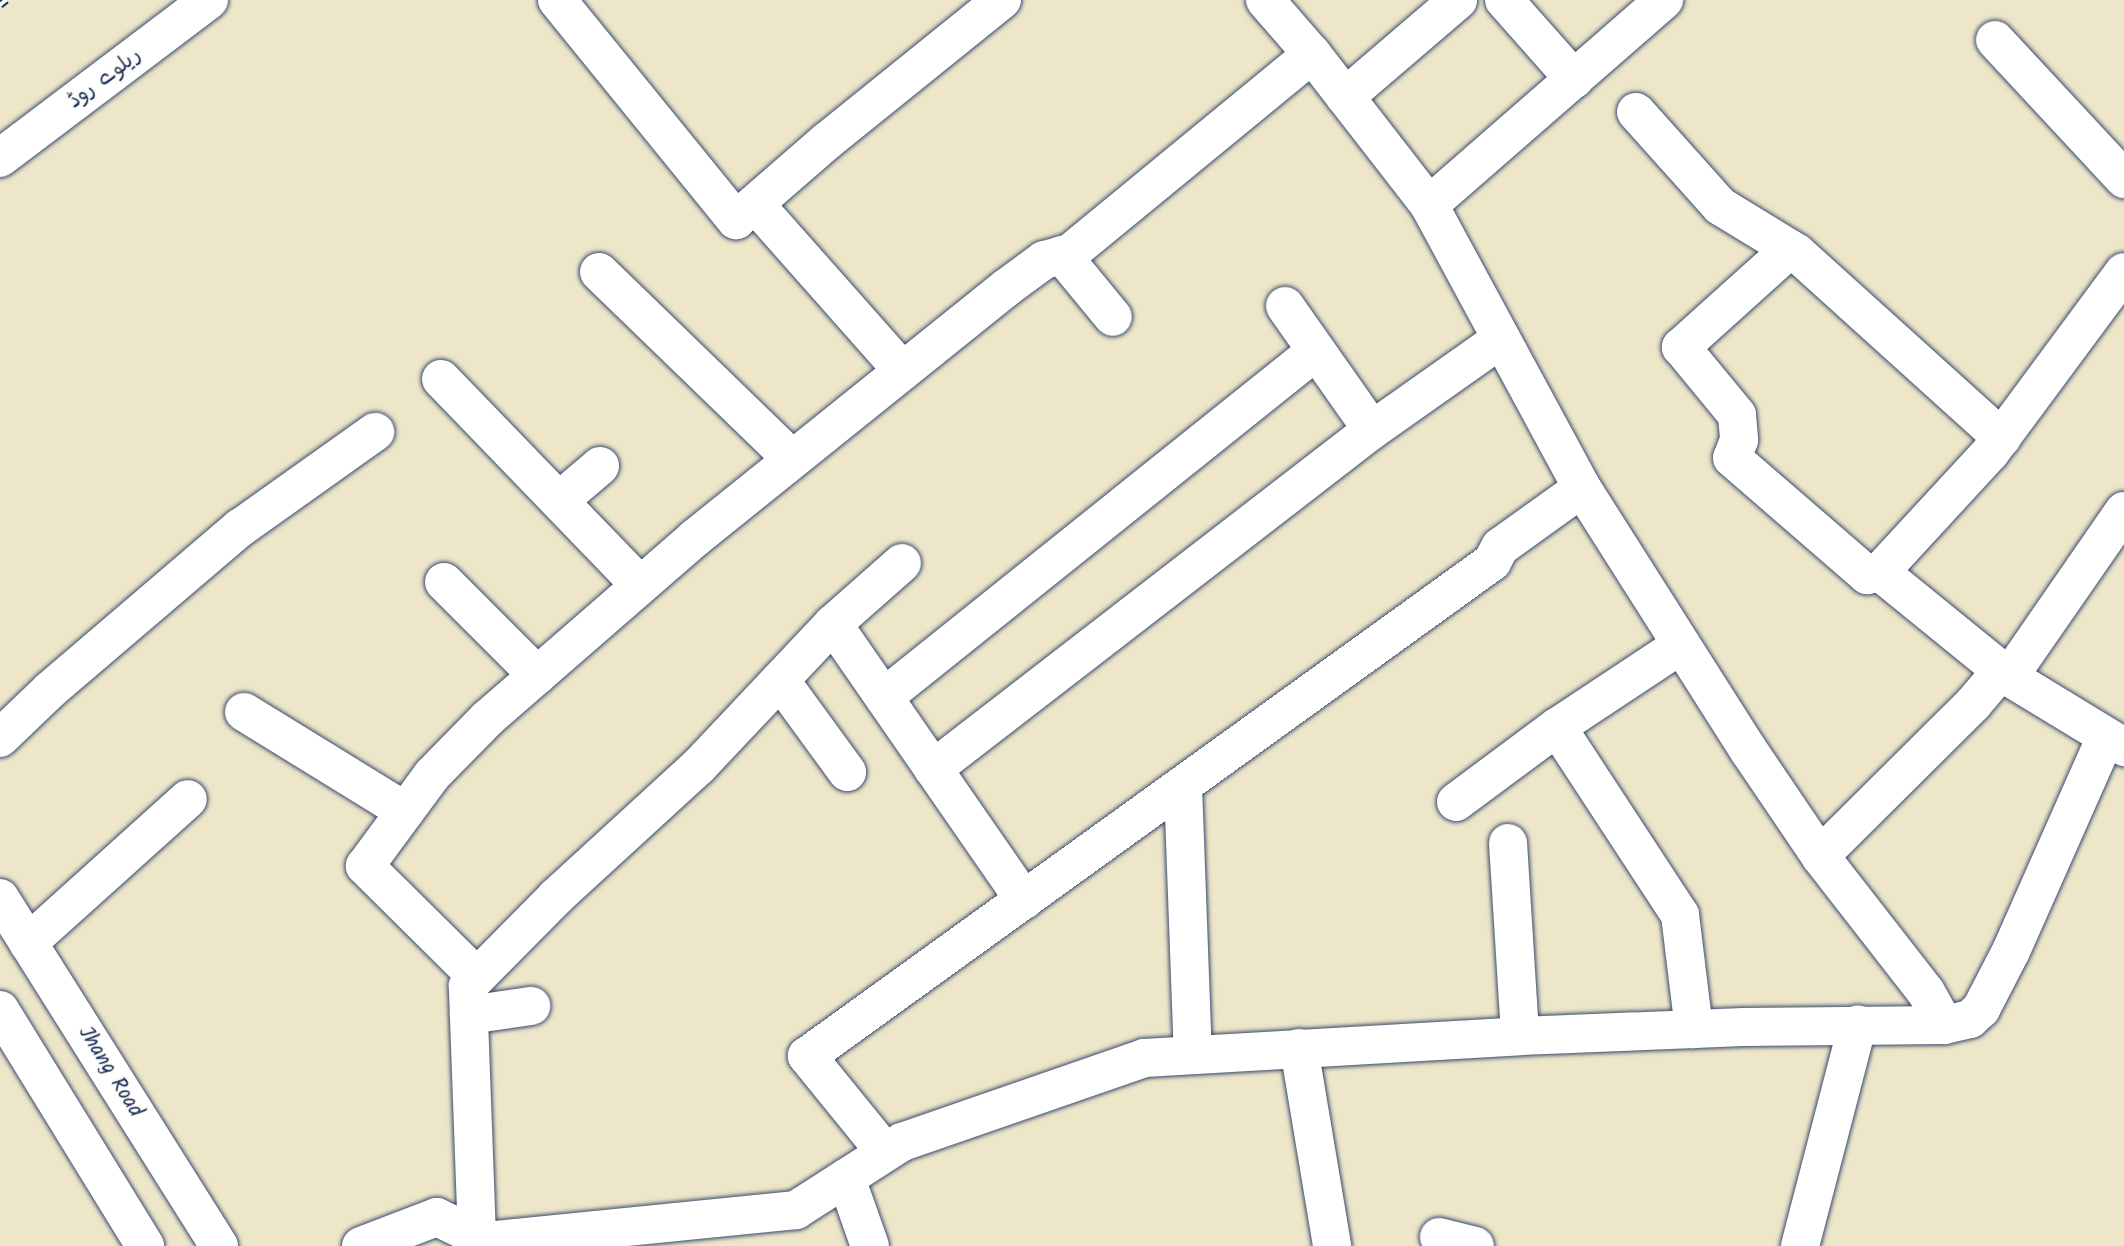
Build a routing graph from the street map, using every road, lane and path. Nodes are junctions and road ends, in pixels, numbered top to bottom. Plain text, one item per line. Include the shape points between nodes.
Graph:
1 (209, 0) edge
2 (556, 0) edge
3 (1002, 0) edge
4 (1265, 0) edge
5 (1458, 0) edge
6 (1504, 0) edge
7 (1664, 0) edge
8 (1995, 40) dead end
9 (1312, 54) junction
10 (1574, 79) junction
11 (1345, 97) junction
12 (1636, 112) dead end
13 (0, 158) edge
14 (2124, 179) edge
15 (755, 204) junction
16 (1429, 205) junction
17 (1790, 249) junction
18 (1062, 255) junction
19 (598, 271) dead end
20 (2124, 272) edge
21 (1285, 306) dead end
22 (1113, 317) dead end
23 (1501, 339) junction
24 (1316, 351) junction
25 (903, 371) junction
26 (441, 379) dead end
27 (1372, 430) junction
28 (375, 432) dead end
29 (2001, 438) junction
30 (792, 459) junction
31 (600, 466) dead end
32 (1582, 488) junction
33 (559, 501) junction
34 (2124, 511) edge
35 (902, 563) dead end
36 (1881, 572) junction
37 (444, 582) dead end
38 (640, 586) junction
39 (833, 624) junction
40 (1681, 645) junction
41 (2005, 674) junction
42 (537, 675) junction
43 (780, 680) junction
44 (884, 697) junction
45 (244, 712) dead end
46 (1557, 727) junction
47 (0, 738) edge
48 (2119, 744) edge
49 (933, 769) junction
50 (847, 772) dead end
51 (1183, 786) junction
52 (188, 799) dead end
53 (1457, 802) dead end
54 (405, 811) junction
55 (1508, 843) dead end
56 (1820, 856) junction
57 (0, 898) edge
58 (1024, 900) junction
59 (28, 943) junction
60 (477, 977) junction
61 (531, 1006) dead end
62 (0, 1010) edge
63 (469, 1015) junction
64 (1858, 1024) junction
65 (1944, 1025) junction
66 (1694, 1030) junction
67 (1520, 1037) junction
68 (1299, 1048) junction
69 (1193, 1055) junction
70 (885, 1152) junction
71 (846, 1178) junction
72 (480, 1242) edge
73 (145, 1246) edge
74 (219, 1246) edge
75 (361, 1246) edge
76 (870, 1246) edge
77 (1332, 1246) edge
78 (1800, 1246) edge

1 - 13 street, ریلوے روڈ
2 - 15 street via 736,220
3 - 15 street
4 - 9 street
5 - 11 street
6 - 10 street
7 - 10 street
8 - 14 street
9 - 11 street
9 - 18 street
10 - 16 street
11 - 16 street
12 - 17 street via 1720,206
15 - 25 street
16 - 23 street
17 - 29 street
17 - 36 street via 1681,348 1737,415 1739,440 1732,458 1856,568 1867,575
18 - 22 street
18 - 25 street via 1044,260
19 - 30 street
20 - 29 street
21 - 24 street
23 - 27 street
23 - 32 street
24 - 27 street
24 - 44 street
25 - 30 street
26 - 33 street
27 - 49 street
28 - 47 street via 240,528
29 - 36 street
30 - 38 street
31 - 33 street
32 - 40 street
32 - 51 street via 1500,547 1492,562
33 - 38 street
34 - 41 street
35 - 39 street
36 - 41 street
37 - 42 street
38 - 42 street
39 - 43 street
39 - 44 street
40 - 46 street
40 - 56 street
41 - 48 street
41 - 56 street
42 - 54 street via 432,775
43 - 50 street
43 - 60 street via 699,766 556,897
44 - 49 street
45 - 54 street
46 - 53 street
46 - 66 street via 1680,915
48 - 65 street via 1982,1009 1970,1019
49 - 58 street
51 - 58 street
51 - 69 street
52 - 59 street
54 - 60 street via 365,866
55 - 67 street
56 - 65 street via 1926,992
57 - 59 street, Jhang Road
58 - 70 street via 807,1056
59 - 74 street, Jhang Road
60 - 63 street via 468,986
61 - 63 street
62 - 73 street
63 - 72 street
64 - 65 street
64 - 66 street
64 - 78 street
66 - 67 street
67 - 68 street
68 - 69 street
68 - 77 street
69 - 70 street via 1144,1058 902,1142
70 - 71 street
71 - 72 street via 796,1210
71 - 76 street
72 - 75 street via 437,1217

